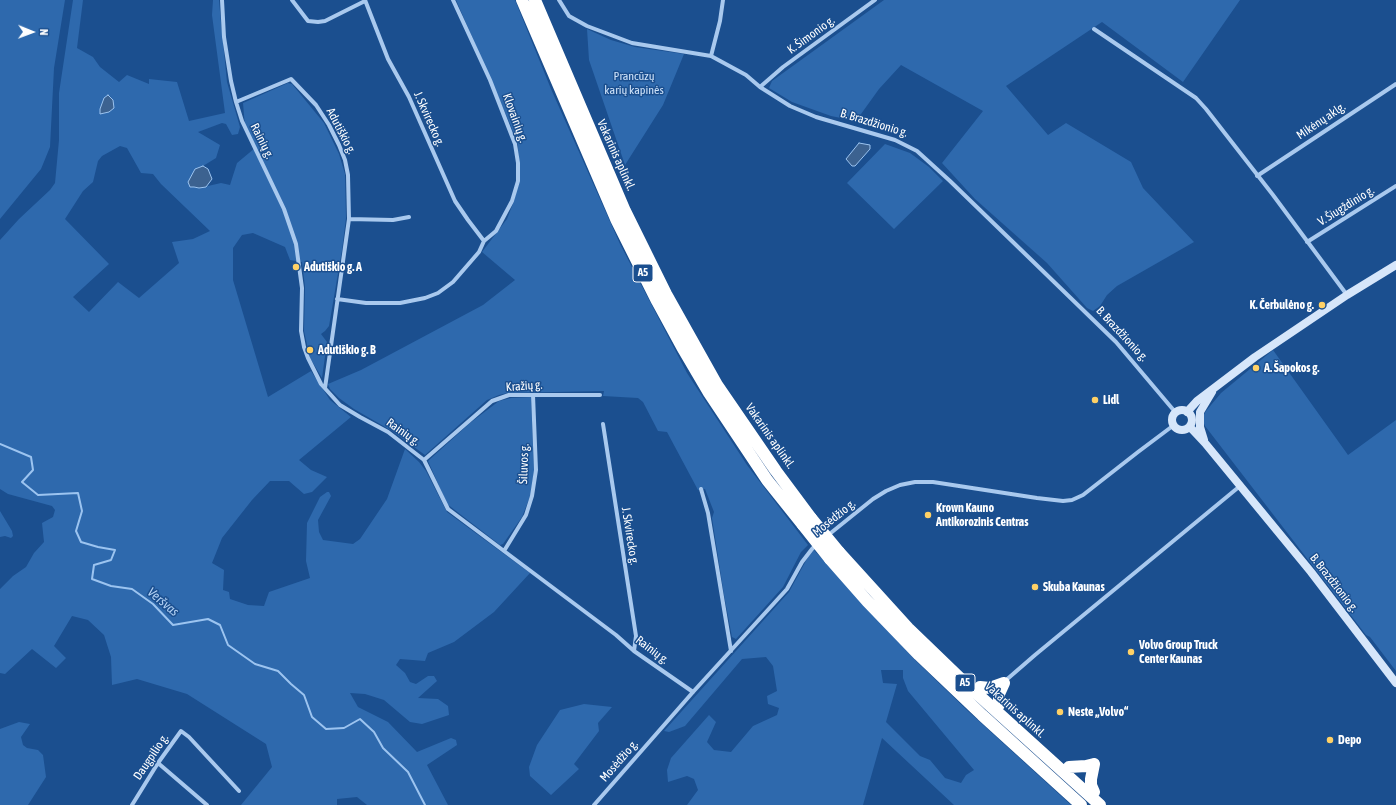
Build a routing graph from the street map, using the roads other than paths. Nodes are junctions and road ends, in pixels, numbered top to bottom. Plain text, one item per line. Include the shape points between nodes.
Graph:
1 (222, 0) edge
2 (292, 0) edge
3 (453, 0) edge
4 (522, 0) edge
5 (535, 0) edge
6 (559, 0) edge
7 (723, 0) edge
8 (875, 0) edge
9 (365, 1) edge
10 (1094, 29) dead end
11 (711, 56) junction
12 (1396, 84) edge
13 (760, 87) junction
14 (236, 102) junction
15 (1257, 176) junction
16 (1396, 186) edge
17 (409, 217) dead end
18 (349, 219) junction
19 (484, 241) junction
20 (1308, 242) junction
21 (1396, 265) edge
22 (1347, 295) junction
23 (337, 299) junction
24 (325, 388) junction
25 (1214, 389) junction
26 (533, 394) junction
27 (600, 395) dead end
28 (1187, 412) junction
29 (1176, 413) junction
30 (603, 424) dead end
31 (1174, 425) junction
32 (1190, 427) junction
33 (1205, 443) junction
34 (424, 460) junction
35 (1240, 486) junction
36 (701, 489) dead end
37 (807, 522) junction
38 (504, 551) junction
39 (835, 556) junction
40 (908, 628) junction
41 (634, 651) junction
42 (731, 651) junction
43 (1004, 683) junction
44 (1396, 683) edge
45 (980, 687) junction
46 (693, 692) junction
47 (1000, 705) junction
48 (158, 763) junction
49 (1069, 767) junction
50 (239, 791) dead end
51 (1094, 792) junction
52 (132, 805) edge
53 (207, 805) edge
54 (594, 805) edge
55 (1082, 805) edge
56 (1100, 805) edge
57 (1104, 805) edge

1 - 14 street via 224,37
2 - 9 street via 308,21 318,22
3 - 19 street, Klovainių g. via 503,112 515,144 518,162 518,181 512,201 496,231
4 - 37 highway, Vakarinis aplinkl. / A5 via 616,219 682,348 708,393 767,480
5 - 37 highway, Vakarinis aplinkl. / A5 via 625,211 666,294 717,385 776,471
6 - 11 street, B. Brazdžionio g. via 569,16 587,26 632,43
7 - 11 street
8 - 13 street, K. Šimonio g. via 783,67
9 - 19 street, J. Skvirecko g. via 388,59 409,97 455,201
10 - 15 street via 1196,98
11 - 13 street, B. Brazdžionio g. via 746,75
12 - 15 street, Mikėnų aklg.
13 - 29 street, B. Brazdžionio g. via 804,112 895,140 917,150 1116,342
14 - 18 street, Adutiškio g. via 291,80 316,105 329,125 345,160
14 - 24 street, Rainių g. via 242,121 284,209 296,244 302,288 301,331 304,347
15 - 20 street
16 - 20 street, V. Šiugždinio g.
17 - 18 street via 393,220
18 - 23 street, Adutiškio g.
19 - 23 street, Klovainių g. via 479,252 453,282 438,293 400,303 366,303
20 - 22 street
21 - 22 street
22 - 25 street via 1255,357
23 - 24 street, Adutiškio g.
24 - 34 street, Rainių g. via 340,404 388,432
25 - 28 street
25 - 33 street via 1200,412 1200,427
26 - 27 street, Kražių g.
26 - 34 street, Kražių g. via 509,395 492,401
26 - 38 street, Šiluvos g. via 536,470 532,496 526,515
28 - 29 street
28 - 32 street via 1192,417
29 - 31 street
30 - 41 street, J. Skvirecko g. via 636,636
31 - 32 street via 1183,430
31 - 42 street, Mosėdžio g. via 1084,494 1072,500 1037,498 933,482 915,482 886,491 840,524 812,549 787,589
32 - 33 street, B. Brazdžionio g.
33 - 35 street, B. Brazdžionio g.
34 - 38 street, Rainių g. via 448,509
35 - 43 street
35 - 44 street, B. Brazdžionio g. via 1311,572
36 - 42 street via 708,513
37 - 39 highway, Vakarinis aplinkl. / A5, bridge
38 - 41 street, Rainių g.
39 - 40 highway, Vakarinis aplinkl. / A5
39 - 55 highway, Vakarinis aplinkl. / A5 via 867,601 919,655
40 - 45 highway
40 - 56 highway, Vakarinis aplinkl. / A5
41 - 46 street, Rainių g.
42 - 46 street, Mosėdžio g.
43 - 45 highway via 990,688
43 - 47 highway via 999,694
45 - 47 highway
46 - 54 street, Mosėdžio g.
47 - 49 highway
48 - 50 street, Daugpilio g. via 181,731
48 - 52 street, Daugpilio g.
48 - 53 street
49 - 51 highway
49 - 51 highway via 1094,764 1091,785
51 - 57 highway

